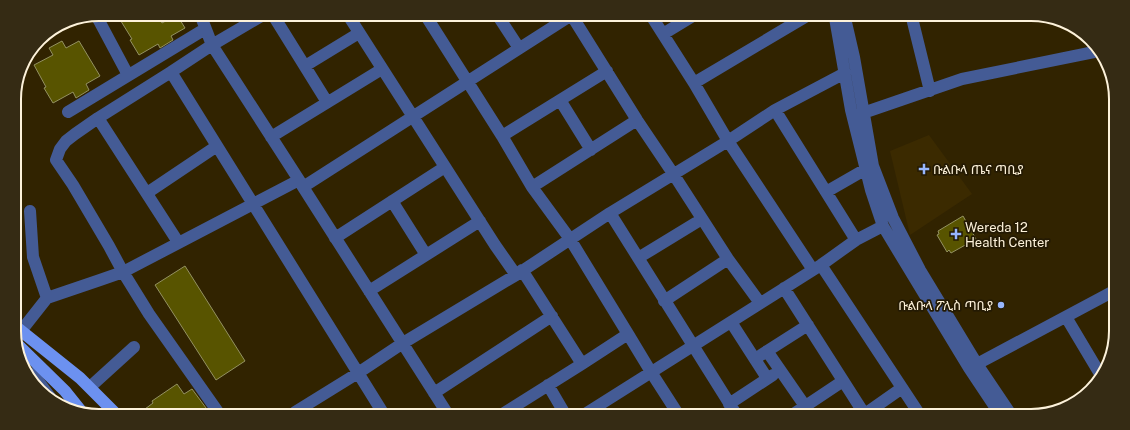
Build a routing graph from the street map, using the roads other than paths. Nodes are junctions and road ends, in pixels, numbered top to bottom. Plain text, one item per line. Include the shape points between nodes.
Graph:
1 (99, 21) edge
2 (202, 21) edge
3 (253, 21) edge
4 (277, 21) edge
5 (352, 21) edge
6 (429, 21) edge
7 (501, 21) edge
8 (563, 21) edge
9 (574, 21) edge
10 (655, 21) edge
11 (684, 21) edge
12 (798, 21) edge
13 (845, 21) edge
14 (846, 21) edge
15 (913, 21) edge
16 (205, 29) junction
17 (359, 32) junction
18 (663, 34) junction
19 (212, 45) junction
20 (519, 48) junction
21 (1091, 49) edge
22 (305, 66) junction
23 (382, 68) junction
24 (607, 71) junction
25 (171, 72) junction
26 (845, 73) junction
27 (128, 75) junction
28 (468, 82) junction
29 (694, 83) junction
30 (930, 91) junction
31 (560, 100) junction
32 (327, 102) junction
33 (775, 110) junction
34 (68, 112) dead end
35 (863, 113) junction
36 (413, 117) junction
37 (98, 118) junction
38 (637, 120) junction
39 (502, 136) junction
40 (271, 137) junction
41 (728, 141) junction
42 (217, 146) junction
43 (591, 150) junction
44 (445, 167) junction
45 (866, 169) junction
46 (674, 175) junction
47 (301, 183) junction
48 (532, 187) junction
49 (826, 192) junction
50 (147, 193) junction
51 (392, 201) junction
52 (253, 203) junction
53 (30, 211) dead end
54 (610, 214) junction
55 (702, 218) junction
56 (480, 221) junction
57 (883, 226) junction
58 (335, 238) junction
59 (570, 239) junction
60 (856, 240) junction
61 (178, 242) junction
62 (426, 255) junction
63 (638, 258) junction
64 (728, 259) junction
65 (817, 267) junction
66 (123, 272) junction
67 (519, 272) junction
68 (784, 288) junction
69 (369, 291) junction
70 (1109, 294) edge
71 (47, 298) junction
72 (664, 301) junction
73 (760, 303) junction
74 (552, 316) junction
75 (1066, 317) junction
76 (731, 322) junction
77 (21, 325) edge
78 (808, 325) junction
79 (21, 330) edge
80 (628, 334) junction
81 (403, 343) junction
82 (692, 346) junction
83 (134, 347) dead end
84 (23, 350) edge
85 (767, 351) junction
86 (755, 359) junction
87 (582, 364) junction
88 (977, 364) junction
89 (40, 366) junction
90 (780, 370) junction
91 (1098, 371) edge
92 (651, 372) junction
93 (358, 373) junction
94 (35, 377) edge
95 (767, 378) junction
96 (843, 381) junction
97 (548, 385) junction
98 (90, 387) junction
99 (902, 388) junction
100 (434, 393) junction
101 (729, 404) junction
102 (77, 406) edge
103 (804, 406) junction
104 (111, 409) edge
105 (216, 409) edge
106 (300, 409) edge
107 (381, 409) edge
108 (444, 409) edge
109 (510, 409) edge
110 (562, 409) edge
111 (593, 409) edge
112 (673, 409) edge
113 (732, 409) edge
114 (800, 409) edge
115 (861, 409) edge
116 (873, 409) edge
117 (916, 409) edge
118 (993, 409) edge
119 (1007, 409) edge

1 - 27 street
2 - 16 street
3 - 19 street
4 - 22 street
5 - 17 street
6 - 28 street
7 - 20 street
8 - 20 street
9 - 24 street
10 - 18 street
11 - 18 street
12 - 29 street
13 - 26 street
14 - 35 street
15 - 30 street
16 - 19 street
16 - 27 street
17 - 22 street
17 - 23 street
18 - 29 street
19 - 25 street
19 - 40 street
20 - 28 street
21 - 30 street via 962,79
22 - 32 street
23 - 32 street
23 - 36 street
24 - 31 street
24 - 38 street
25 - 37 street
25 - 42 street
26 - 33 street
26 - 45 street via 851,110
27 - 34 street
28 - 36 street
28 - 39 street
29 - 41 street
30 - 35 street
31 - 39 street
31 - 43 street
32 - 40 street
33 - 41 street
33 - 49 street
35 - 88 street via 873,166 893,218 920,270
36 - 44 street
36 - 47 street
37 - 50 street
37 - 66 street via 66,141 56,160 110,246
38 - 43 street
38 - 46 street
39 - 48 street
40 - 47 street
41 - 46 street
41 - 65 street
42 - 50 street
42 - 52 street
43 - 48 street
44 - 51 street
44 - 56 street
45 - 49 street
45 - 57 street
46 - 54 street
46 - 55 street
47 - 52 street
47 - 58 street
48 - 59 street
49 - 60 street
50 - 61 street
51 - 58 street
51 - 62 street
52 - 61 street
52 - 93 street
53 - 71 street via 33,258
54 - 59 street
54 - 63 street
55 - 63 street
55 - 64 street
56 - 62 street
56 - 67 street via 495,245
57 - 60 street
57 - 118 street
58 - 69 street
59 - 67 street
59 - 80 street
60 - 65 street
61 - 66 street
62 - 69 street
63 - 72 street
64 - 72 street
64 - 73 street
65 - 68 street
65 - 99 street
66 - 71 street
66 - 105 street via 149,314
67 - 74 street
67 - 81 street
68 - 73 street
68 - 78 street
69 - 81 street
70 - 75 street
71 - 77 street
72 - 82 street
73 - 76 street
74 - 87 street
74 - 100 street
75 - 88 street
75 - 91 street
76 - 82 street
76 - 86 street
78 - 85 street
78 - 96 street
79 - 98 main road
80 - 87 street
80 - 92 street
81 - 93 street
81 - 100 street
82 - 92 street
82 - 101 street
83 - 98 street
84 - 89 main road
85 - 86 street
85 - 90 street
86 - 95 street
87 - 97 street
88 - 119 street
89 - 94 street
89 - 102 main road via 66,391
90 - 95 street
90 - 103 street
92 - 111 street
92 - 112 street
93 - 106 street
93 - 107 street
95 - 101 street
96 - 103 street
96 - 115 street
97 - 109 street
97 - 110 street
98 - 104 main road
99 - 116 street
99 - 117 street
100 - 108 street
101 - 113 street
103 - 114 street

